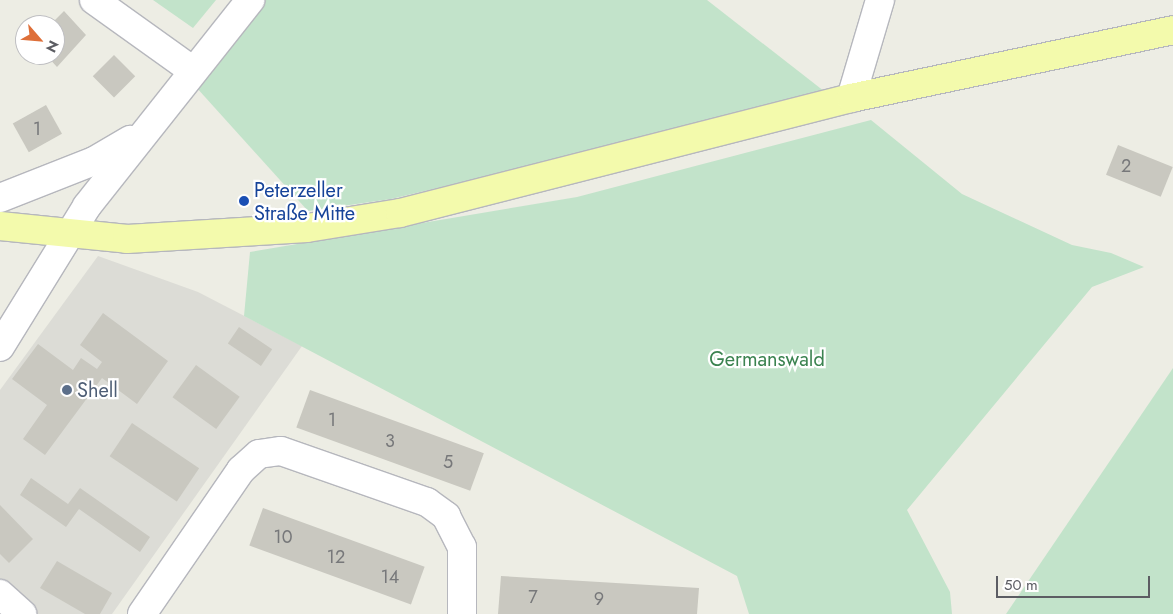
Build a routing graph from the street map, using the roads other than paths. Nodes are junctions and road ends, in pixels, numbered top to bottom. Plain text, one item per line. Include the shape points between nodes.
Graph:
1 (94, 0) edge
2 (250, 0) edge
3 (880, 0) edge
4 (1173, 30) edge
5 (193, 71) junction
6 (852, 98) junction
7 (142, 133) junction
8 (0, 198) edge
9 (0, 226) edge
10 (67, 236) junction
11 (0, 347) edge
12 (0, 594) edge
13 (22, 614) edge
14 (142, 614) edge
15 (462, 614) edge

1 - 5 street
2 - 5 street
3 - 6 street
4 - 6 main road
5 - 7 street
6 - 10 main road via 400,213 307,228 204,236
7 - 8 street via 94,161
7 - 10 street
9 - 10 main road
10 - 11 street
12 - 13 street
14 - 15 street via 241,470 259,454 281,451 427,502 446,516 462,547

